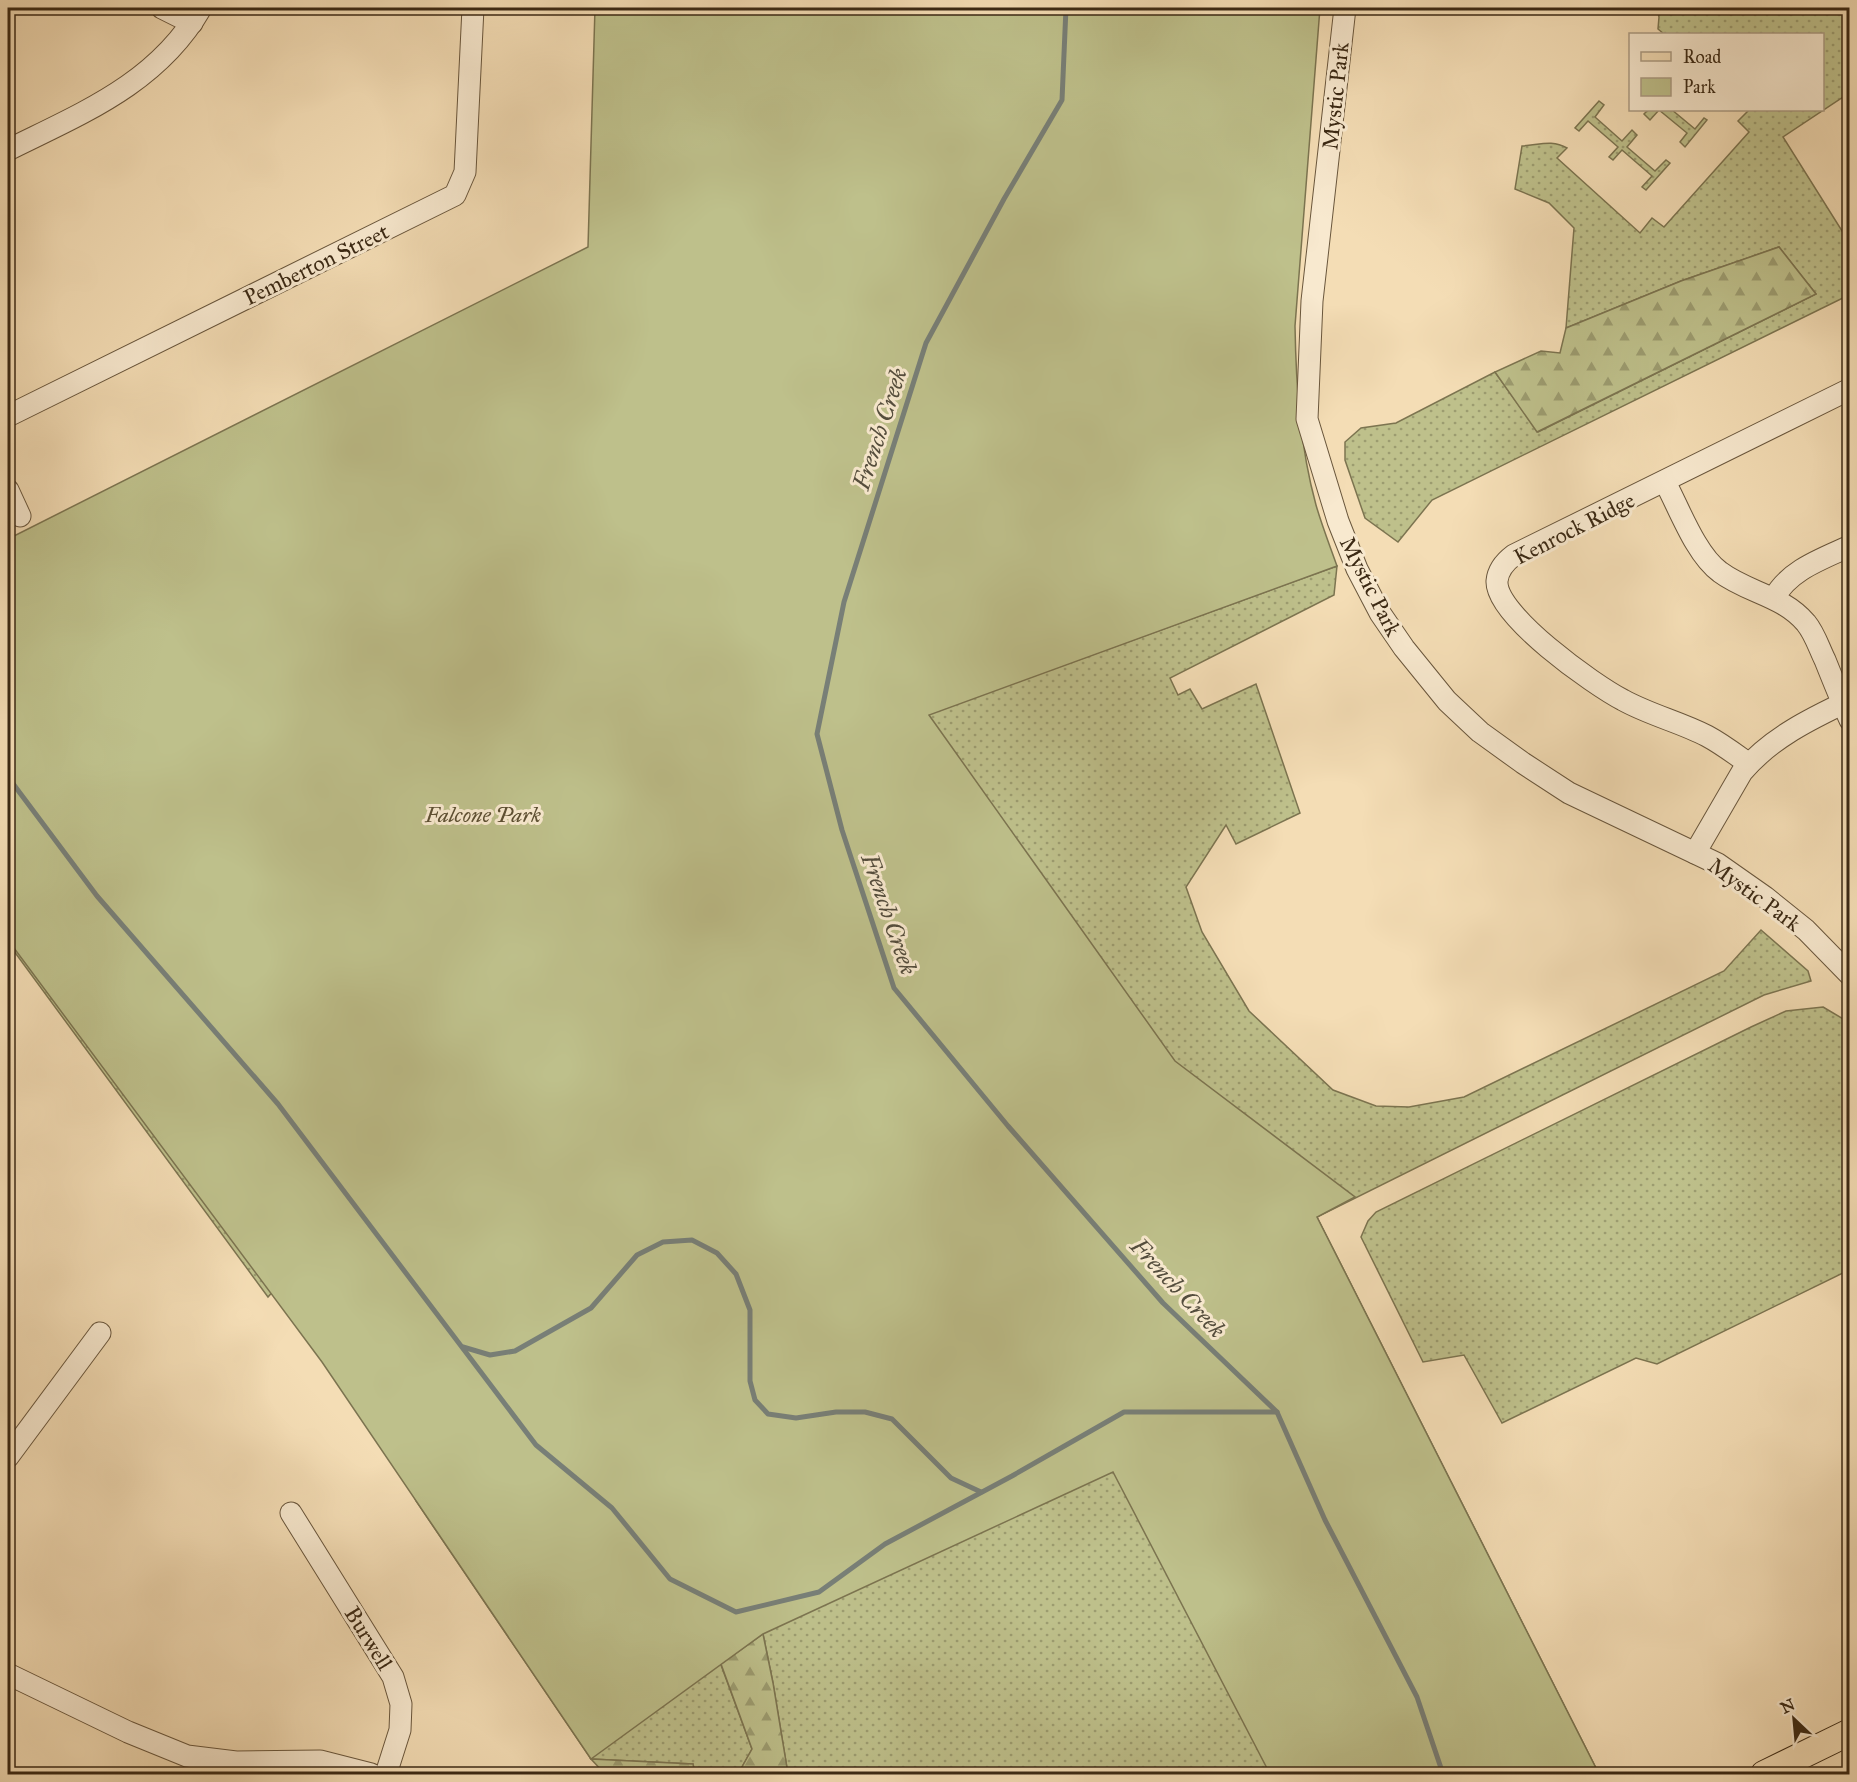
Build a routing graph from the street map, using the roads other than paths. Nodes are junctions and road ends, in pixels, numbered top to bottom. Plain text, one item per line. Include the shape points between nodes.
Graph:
1 (162, 8) edge
2 (473, 8) edge
3 (1345, 8) edge
4 (196, 15) edge
5 (8, 150) edge
6 (1850, 389) edge
7 (8, 416) edge
8 (1665, 482) junction
9 (8, 490) edge
10 (20, 516) dead end
11 (1850, 546) edge
12 (1774, 598) junction
13 (1847, 708) edge
14 (1749, 764) junction
15 (1695, 853) junction
16 (1850, 975) edge
17 (100, 1333) dead end
18 (8, 1457) edge
19 (291, 1513) dead end
20 (8, 1674) edge
21 (1850, 1732) edge
22 (371, 1774) edge
23 (386, 1774) edge
24 (1764, 1774) edge

1 - 4 street
2 - 7 street, Pemberton Street via 465,172 455,195
3 - 15 street, Mystic Park via 1312,302 1307,419 1357,569 1404,648 1447,700 1480,732 1569,793
4 - 5 street via 165,56 122,91
6 - 8 street, Kenrock Ridge
8 - 12 street via 1697,544 1717,570
8 - 14 street, Kenrock Ridge via 1514,555 1500,571 1498,588 1501,598 1542,643 1585,677 1623,700 1709,737
9 - 10 street
11 - 12 street via 1790,577
12 - 13 street via 1808,625
13 - 14 street via 1796,726
14 - 15 street
15 - 16 street, Mystic Park via 1765,897 1806,930
17 - 18 street
19 - 23 street, Burwell via 393,1677 401,1704 400,1730
20 - 22 street via 187,1756 236,1762 320,1761
21 - 24 main road

